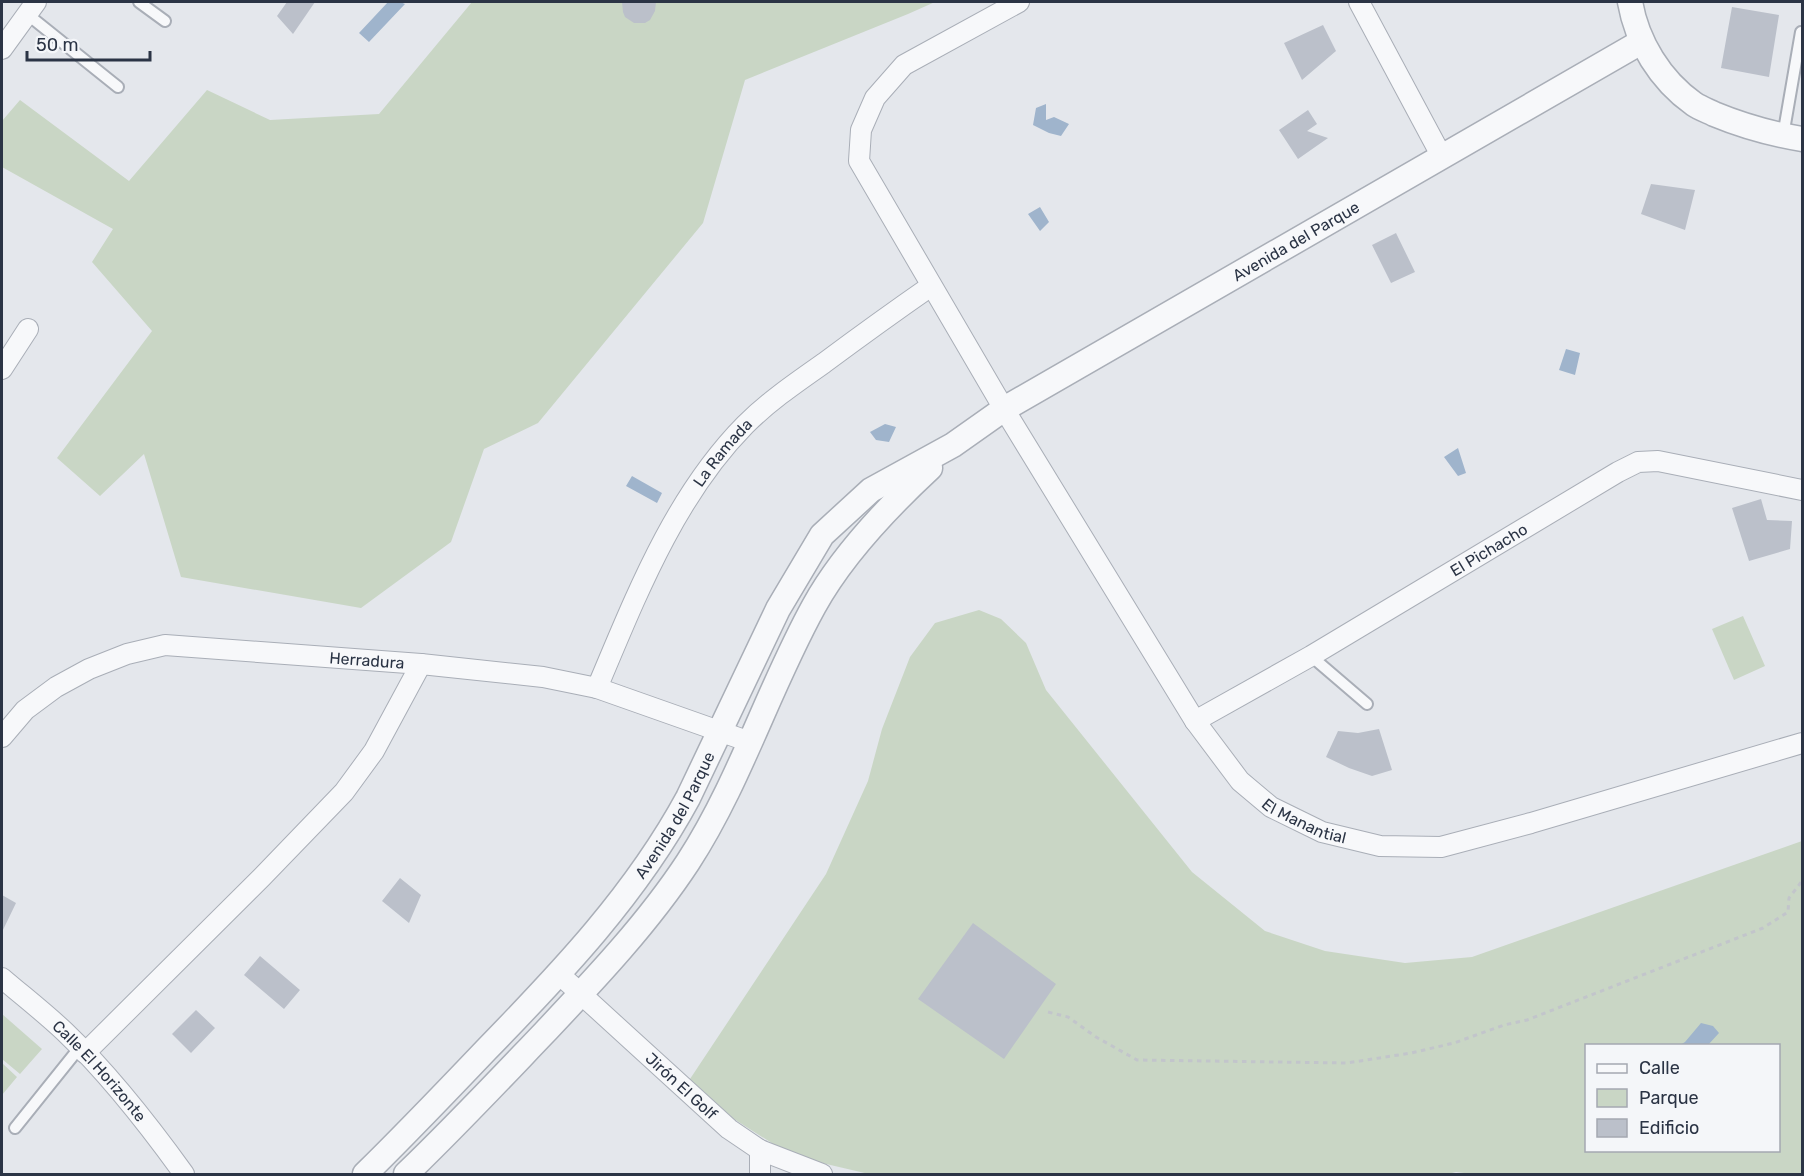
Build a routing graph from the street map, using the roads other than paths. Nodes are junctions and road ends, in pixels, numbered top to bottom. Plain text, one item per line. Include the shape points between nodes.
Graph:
1 (139, 2) edge
2 (1019, 2) edge
3 (1359, 2) edge
4 (1630, 2) edge
5 (31, 8) edge
6 (165, 21) dead end
7 (1801, 32) dead end
8 (1641, 42) junction
9 (2, 49) edge
10 (118, 87) dead end
11 (1793, 138) edge
12 (1442, 157) junction
13 (931, 286) junction
14 (28, 329) dead end
15 (2, 369) edge
16 (1004, 409) junction
17 (953, 446) junction
18 (1803, 490) edge
19 (1311, 656) junction
20 (421, 664) junction
21 (597, 688) junction
22 (1367, 704) dead end
23 (1195, 721) junction
24 (719, 732) junction
25 (2, 737) edge
26 (750, 742) junction
27 (1803, 743) edge
28 (559, 974) junction
29 (2, 978) edge
30 (581, 994) junction
31 (82, 1050) junction
32 (15, 1128) dead end
33 (760, 1150) junction
34 (184, 1174) edge
35 (365, 1174) edge
36 (406, 1174) edge
37 (760, 1174) edge
38 (820, 1174) edge

1 - 6 lane
2 - 13 street, El Manantial via 904,65 875,98 861,130 858,161
3 - 12 street
4 - 8 street
5 - 9 street
5 - 10 lane
7 - 11 lane
8 - 11 street via 1666,81 1695,105 1736,123
8 - 12 street, Avenida del Parque
12 - 16 street, Avenida del Parque
13 - 16 street, El Manantial
13 - 21 street, La Ramada via 784,391 746,424 714,461 685,503 641,583
14 - 15 street
16 - 17 street, Avenida del Parque
16 - 23 street, El Manantial
17 - 24 street, Avenida del Parque via 871,490 822,535 778,609
17 - 26 street, Avenida del Parque via 895,501 814,604
18 - 19 street, El Pichacho via 1658,461 1638,462
19 - 22 lane
19 - 23 street, El Pichacho
20 - 21 street, Herradura via 543,677
20 - 25 street, Herradura via 165,645 127,654 56,687 24,710
20 - 31 street via 374,751 344,792 262,877
21 - 24 street, Herradura
23 - 27 street, El Manantial via 1240,781 1271,807 1322,832 1380,846 1441,847
24 - 26 street, Herradura
24 - 28 street, Avenida del Parque via 660,847
26 - 30 street, Avenida del Parque via 721,808 687,863 641,925
28 - 30 street, Jirón El Golf
28 - 35 street, Avenida del Parque
29 - 31 street, Calle El Horizonte
30 - 33 street, Jirón El Golf via 711,1114
30 - 36 street, Avenida del Parque
31 - 32 lane
31 - 34 street, Calle El Horizonte via 128,1100
33 - 37 street
33 - 38 street, Jirón El Golf

